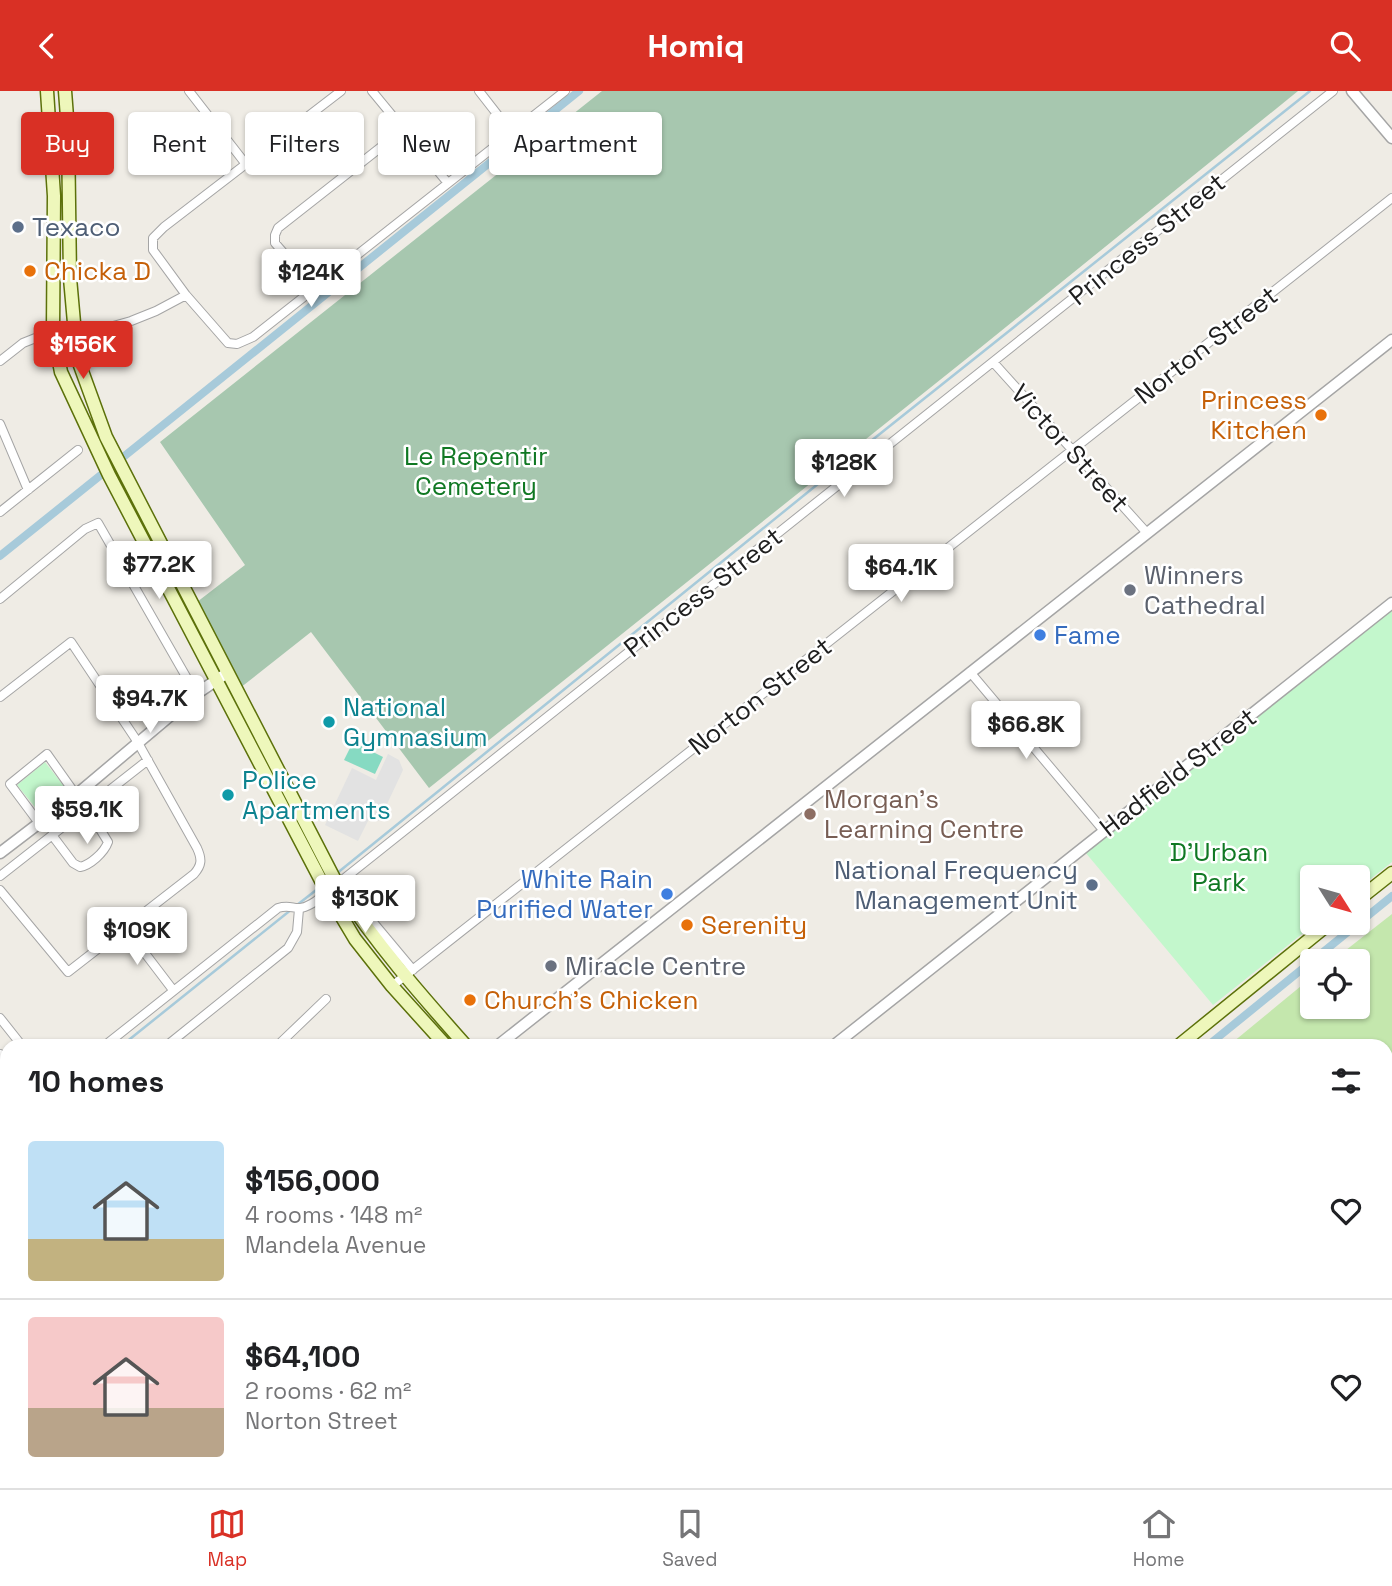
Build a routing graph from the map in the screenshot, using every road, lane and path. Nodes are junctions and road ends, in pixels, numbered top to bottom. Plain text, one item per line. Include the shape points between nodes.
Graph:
1 (47, 91) edge
2 (65, 91) edge
3 (189, 91) edge
4 (341, 91) edge
5 (372, 91) edge
6 (479, 91) edge
7 (565, 91) edge
8 (1333, 91) edge
9 (1352, 91) edge
10 (313, 112) edge
11 (390, 112) edge
12 (496, 112) edge
13 (538, 112) edge
14 (1392, 138) edge
15 (378, 149) edge
16 (489, 150) edge
17 (245, 163) joint
18 (441, 175) edge
19 (447, 182) junction
20 (1392, 198) edge
21 (314, 288) junction
22 (187, 296) junction
23 (53, 331) junction
24 (75, 334) junction
25 (1392, 340) edge
26 (0, 361) edge
27 (993, 362) junction
28 (0, 424) edge
29 (78, 450) dead end
30 (1072, 451) junction
31 (28, 490) junction
32 (0, 512) edge
33 (1147, 533) junction
34 (0, 599) edge
35 (1392, 603) edge
36 (970, 672) junction
37 (222, 676) junction
38 (195, 694) junction
39 (0, 697) edge
40 (137, 741) junction
41 (148, 760) junction
42 (76, 795) junction
43 (87, 808) junction
44 (39, 823) junction
45 (1104, 831) junction
46 (52, 835) junction
47 (0, 853) edge
48 (1392, 873) edge
49 (0, 876) edge
50 (331, 883) junction
51 (0, 890) edge
52 (1370, 890) edge
53 (298, 909) junction
54 (125, 927) junction
55 (1315, 935) edge
56 (408, 973) junction
57 (392, 986) junction
58 (173, 990) junction
59 (326, 999) dead end
60 (0, 1018) edge
61 (17, 1039) edge
62 (113, 1039) edge
63 (175, 1039) edge
64 (283, 1039) edge
65 (440, 1039) edge
66 (461, 1039) edge
67 (506, 1039) edge
68 (842, 1039) edge
69 (1187, 1039) edge

1 - 23 main road via 54,197
2 - 24 main road via 69,278
3 - 17 street
4 - 10 street
5 - 11 street
6 - 12 street
7 - 13 street
8 - 27 street, Princess Street
9 - 14 street
15 - 21 street via 278,228 275,243
16 - 19 street
17 - 22 street via 153,238 153,250
18 - 19 street
19 - 21 street
20 - 30 street, Norton Street
21 - 22 street via 253,337 237,344 221,337
22 - 24 street via 131,321
23 - 26 street via 23,343
23 - 37 main road via 61,372 106,471
24 - 37 main road via 78,360 114,454
25 - 33 street
27 - 30 street, Victor Street
27 - 50 street, Princess Street
28 - 31 street
29 - 31 street
30 - 33 street, Victor Street
30 - 56 street, Norton Street
31 - 32 street
33 - 36 street
34 - 38 street via 98,523
35 - 45 street, Hadfield Street
36 - 45 street
36 - 67 street
37 - 38 street
37 - 50 main road
38 - 40 street
39 - 40 street via 71,642
40 - 41 street
40 - 42 street
41 - 43 street
41 - 54 street via 201,860 200,867
42 - 44 street
42 - 44 street via 47,754 9,784
43 - 46 street
43 - 46 street via 108,842 94,859 83,867 75,865
44 - 47 street
45 - 68 street, Hadfield Street
46 - 49 street
48 - 52 main road
50 - 53 street, Princess Street via 307,907
50 - 56 main road
50 - 57 main road via 355,939
51 - 54 street via 68,972
53 - 58 street via 283,907
53 - 63 street via 297,932 288,948
54 - 58 street
55 - 69 main road
56 - 57 street, Norton Street
56 - 66 main road
57 - 65 main road
58 - 62 street
59 - 64 street
60 - 61 street

